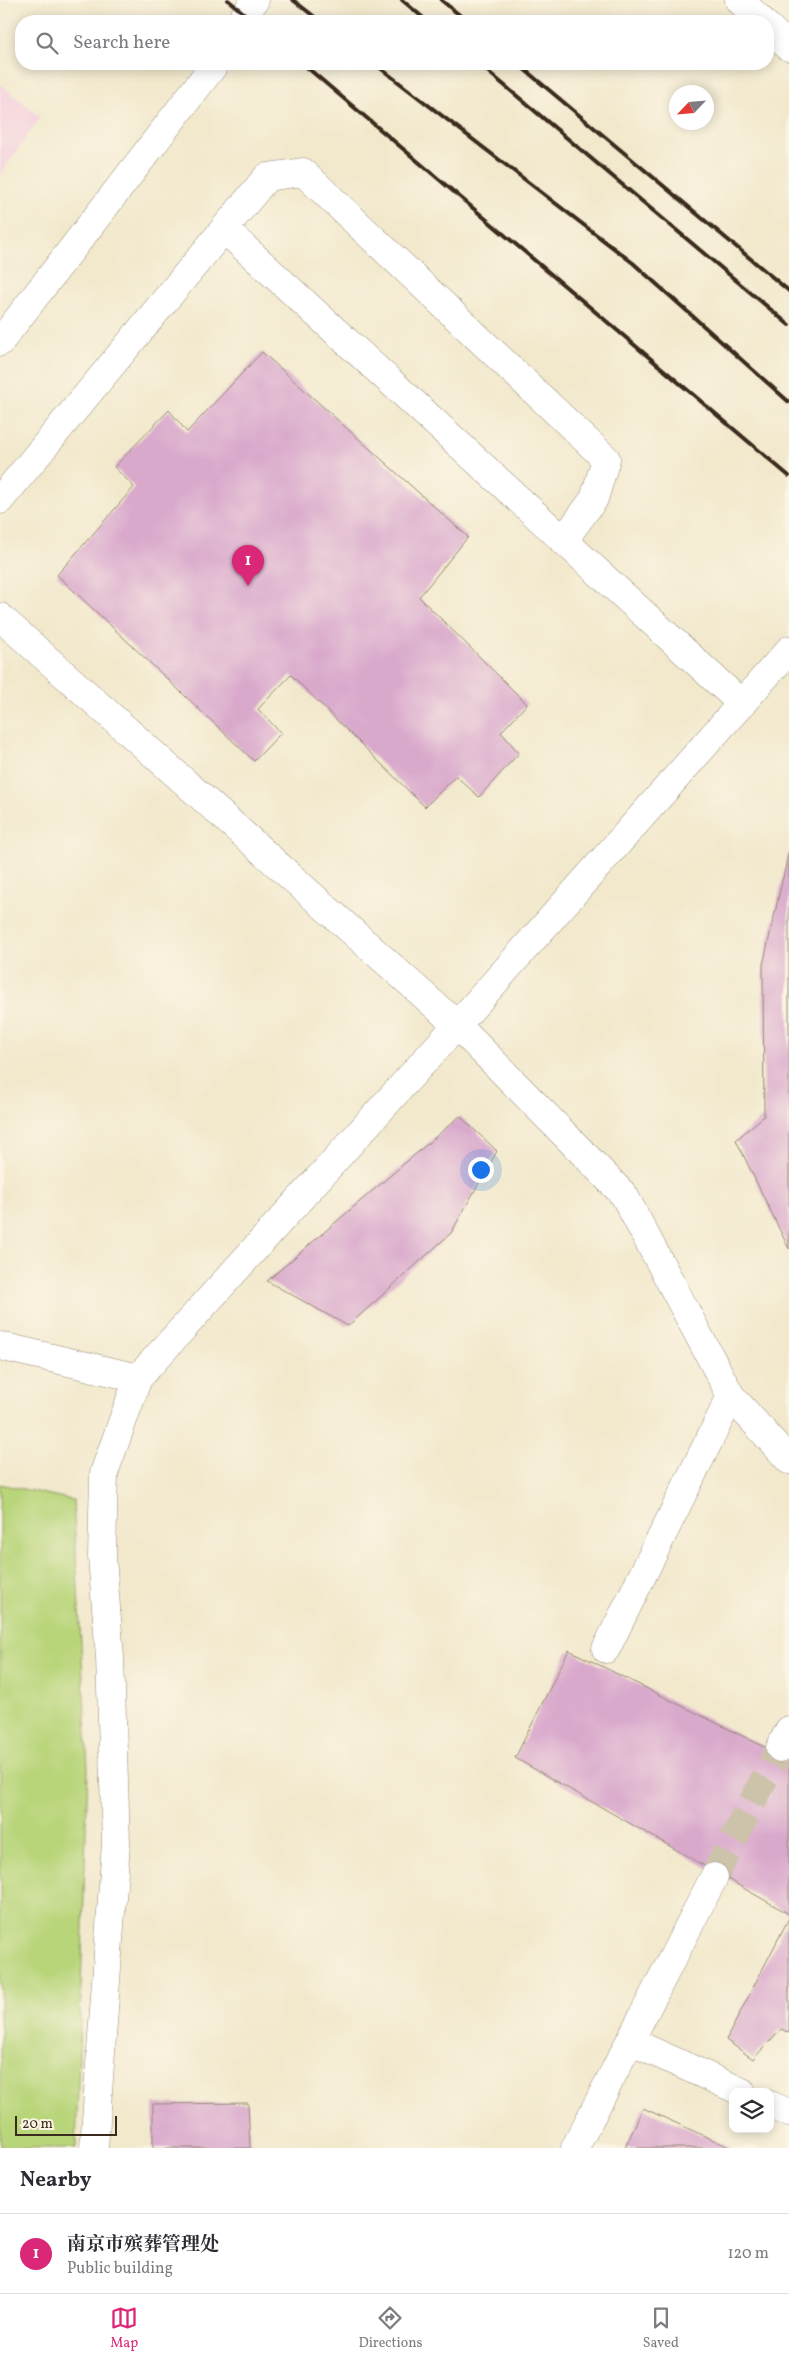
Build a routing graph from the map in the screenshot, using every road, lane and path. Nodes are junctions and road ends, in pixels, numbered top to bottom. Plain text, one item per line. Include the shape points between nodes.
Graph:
1 (255, 0) edge
2 (739, 0) edge
3 (245, 15) edge
4 (755, 15) edge
5 (774, 33) edge
6 (789, 47) edge
7 (210, 70) edge
8 (224, 229) junction
9 (0, 342) edge
10 (0, 500) edge
11 (564, 541) junction
12 (0, 616) edge
13 (789, 650) edge
14 (742, 704) junction
15 (457, 1025) junction
16 (0, 1346) edge
17 (138, 1378) junction
18 (731, 1396) junction
19 (789, 1460) edge
20 (606, 1649) dead end
21 (714, 1877) tunnel mouth
22 (630, 2041) junction
23 (733, 2088) edge
24 (774, 2107) edge
25 (789, 2113) edge
26 (94, 2148) edge
27 (576, 2148) edge

1 - 3 street
2 - 4 street
5 - 6 street
7 - 9 street
8 - 10 street
8 - 11 street
8 - 11 street via 267,177 303,172 606,459 594,499
11 - 14 street
12 - 15 street
13 - 14 street
14 - 15 street
15 - 17 street
15 - 18 street via 624,1194
16 - 17 street
17 - 26 street via 104,1473 102,1557 110,1657 116,1843
18 - 19 street
18 - 20 street
21 - 22 street
22 - 23 street
22 - 27 street
24 - 25 street

